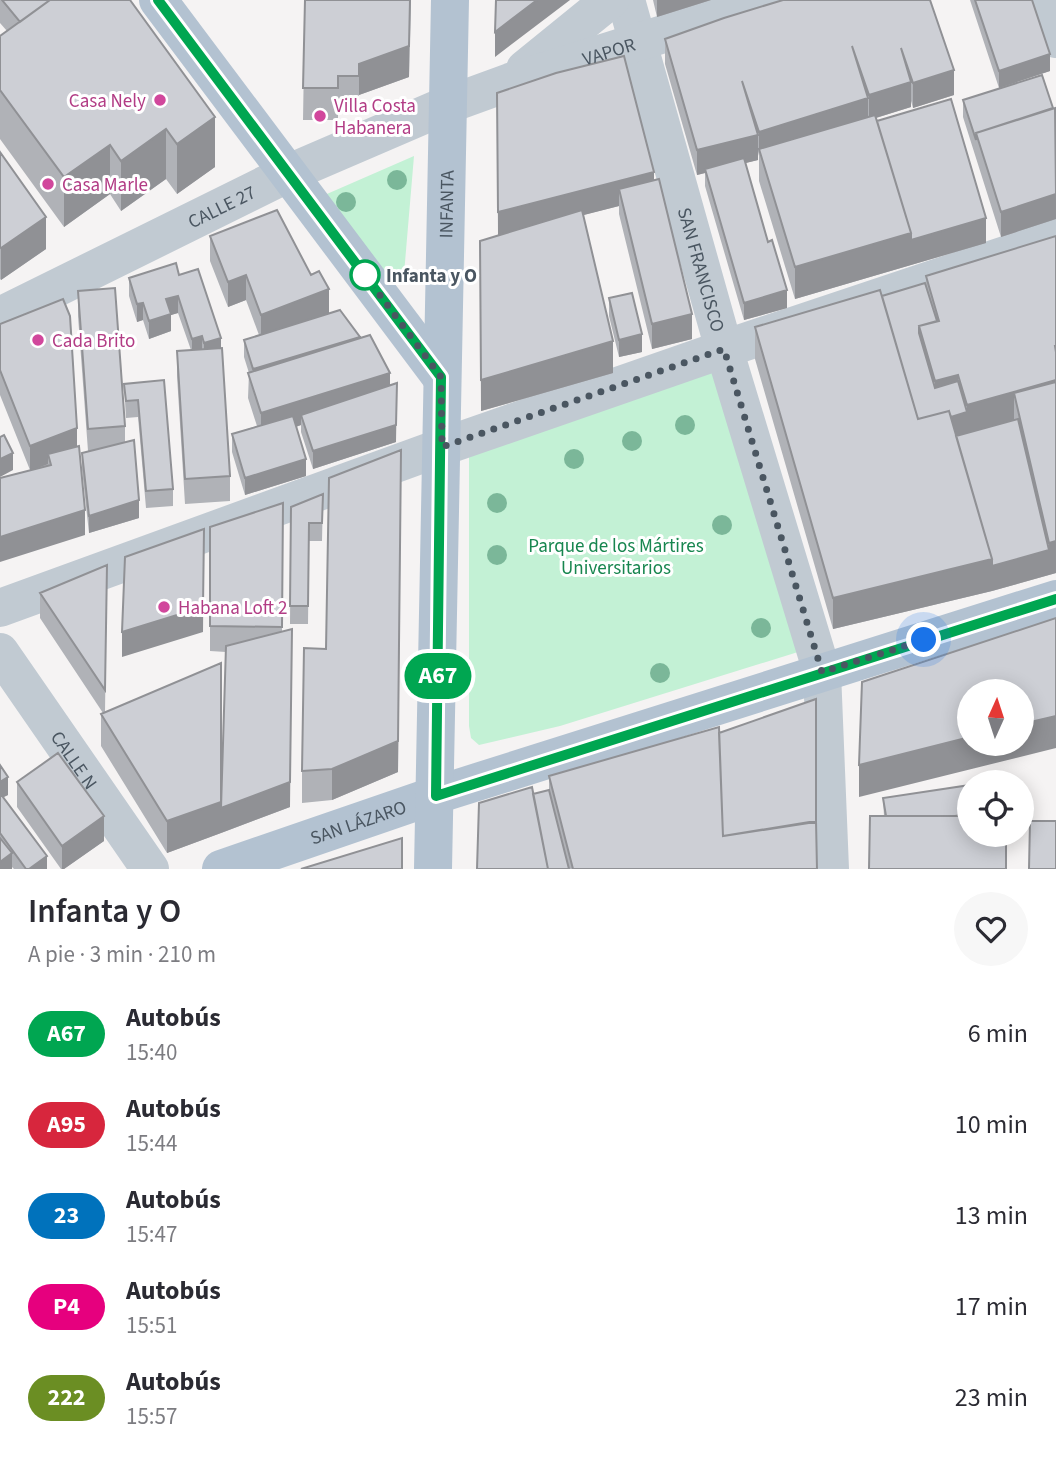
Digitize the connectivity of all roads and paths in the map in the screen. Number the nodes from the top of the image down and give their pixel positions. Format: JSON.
{"nodes":[{"id":1,"x":159,"y":0,"type":"edge"},
{"id":2,"x":450,"y":0,"type":"edge"},
{"id":3,"x":610,"y":0,"type":"edge"},
{"id":4,"x":626,"y":0,"type":"edge"},
{"id":5,"x":772,"y":0,"type":"edge"},
{"id":6,"x":1044,"y":0,"type":"edge"},
{"id":7,"x":1056,"y":39,"type":"edge"},
{"id":8,"x":638,"y":43,"type":"junction"},
{"id":9,"x":510,"y":82,"type":"junction"},
{"id":10,"x":447,"y":105,"type":"junction"},
{"id":11,"x":289,"y":173,"type":"junction"},
{"id":12,"x":1056,"y":238,"type":"edge"},
{"id":13,"x":0,"y":316,"type":"edge"},
{"id":14,"x":724,"y":349,"type":"junction"},
{"id":15,"x":441,"y":377,"type":"junction"},
{"id":16,"x":442,"y":447,"type":"junction"},
{"id":17,"x":1056,"y":598,"type":"edge"},
{"id":18,"x":0,"y":608,"type":"edge"},
{"id":19,"x":0,"y":652,"type":"edge"},
{"id":20,"x":822,"y":672,"type":"junction"},
{"id":21,"x":436,"y":796,"type":"junction"},
{"id":22,"x":150,"y":869,"type":"edge"},
{"id":23,"x":221,"y":869,"type":"edge"},
{"id":24,"x":433,"y":869,"type":"edge"},
{"id":25,"x":830,"y":869,"type":"edge"}],
"edges":[{"from":1,"to":11,"type":"main road"},
{"from":2,"to":10,"type":"main road","name":"INFANTA"},
{"from":3,"to":9,"type":"street"},
{"from":4,"to":8,"type":"street","name":"SAN FRANCISCO"},
{"from":5,"to":8,"type":"street","name":"VAPOR"},
{"from":6,"to":7,"type":"street"},
{"from":8,"to":9,"type":"street","name":"VAPOR"},
{"from":8,"to":14,"type":"street","name":"SAN FRANCISCO"},
{"from":9,"to":10,"type":"street","name":"VAPOR"},
{"from":10,"to":11,"type":"street","name":"CALLE 27"},
{"from":10,"to":15,"type":"main road","name":"INFANTA"},
{"from":11,"to":13,"type":"street","name":"CALLE 27"},
{"from":11,"to":15,"type":"main road"},
{"from":12,"to":14,"type":"street"},
{"from":14,"to":16,"type":"street"},
{"from":14,"to":20,"type":"street","name":"SAN FRANCISCO"},
{"from":15,"to":16,"type":"main road","name":"INFANTA"},
{"from":16,"to":18,"type":"street"},
{"from":16,"to":21,"type":"main road","name":"INFANTA"},
{"from":17,"to":20,"type":"main road","name":"SAN LÁZARO"},
{"from":19,"to":22,"type":"street","name":"CALLE N"},
{"from":20,"to":21,"type":"main road","name":"SAN LÁZARO"},
{"from":20,"to":25,"type":"street","name":"SAN FRANCISCO"},
{"from":21,"to":23,"type":"main road","name":"SAN LÁZARO"},
{"from":21,"to":24,"type":"main road","name":"INFANTA"}]}
